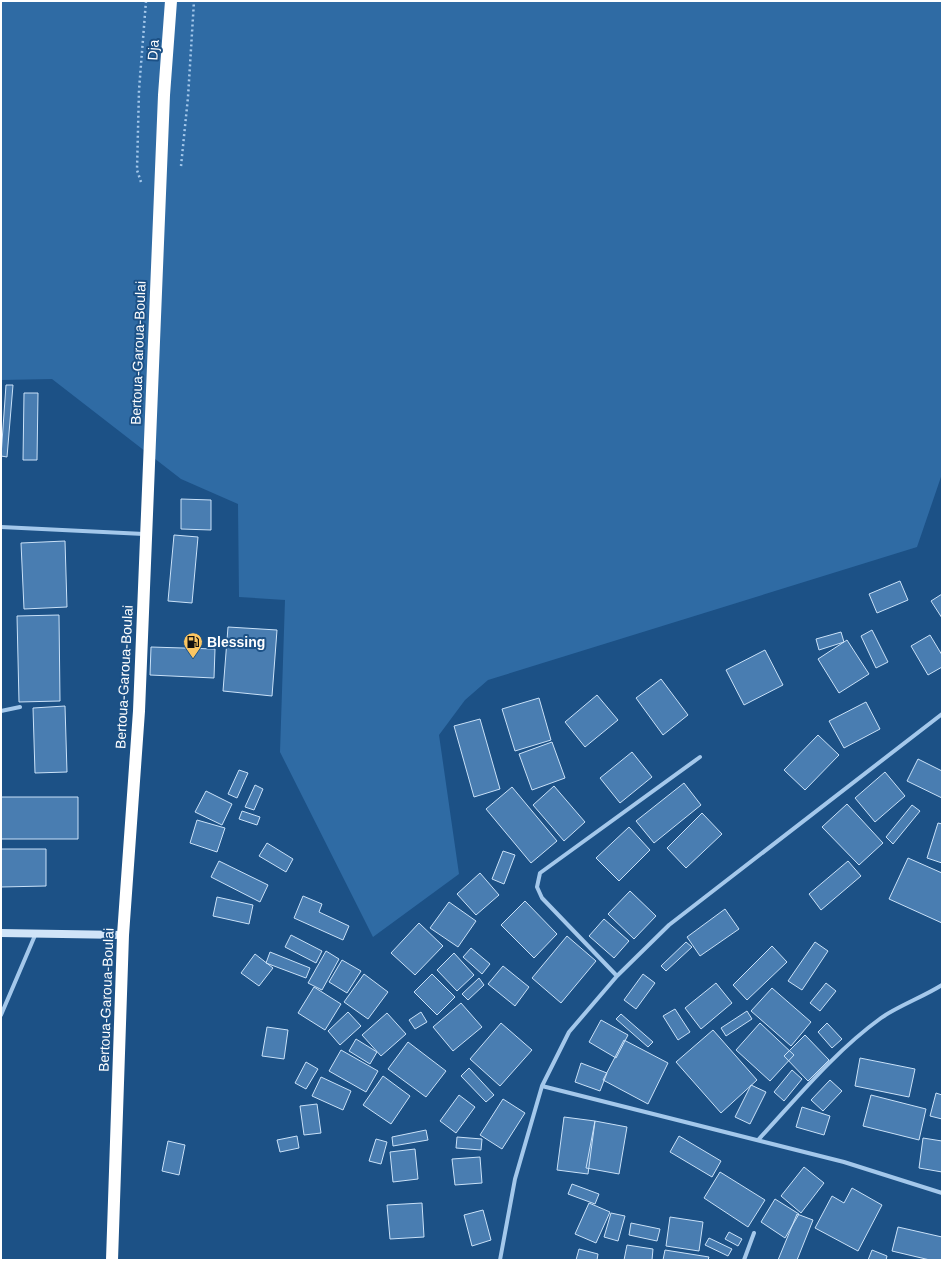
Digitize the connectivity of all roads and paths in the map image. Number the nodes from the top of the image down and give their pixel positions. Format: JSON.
{"nodes":[{"id":1,"x":146,"y":1,"type":"edge"},
{"id":2,"x":194,"y":1,"type":"edge"},
{"id":3,"x":171,"y":4,"type":"edge"},
{"id":4,"x":139,"y":90,"type":"dead end"},
{"id":5,"x":164,"y":95,"type":"joint"},
{"id":6,"x":188,"y":97,"type":"dead end"},
{"id":7,"x":1,"y":527,"type":"edge"},
{"id":8,"x":146,"y":534,"type":"junction"},
{"id":9,"x":20,"y":707,"type":"dead end"},
{"id":10,"x":1,"y":711,"type":"edge"},
{"id":11,"x":942,"y":714,"type":"edge"},
{"id":12,"x":700,"y":756,"type":"dead end"},
{"id":13,"x":1,"y":933,"type":"edge"},
{"id":14,"x":36,"y":933,"type":"junction"},
{"id":15,"x":123,"y":935,"type":"junction"},
{"id":16,"x":617,"y":976,"type":"junction"},
{"id":17,"x":942,"y":985,"type":"edge"},
{"id":18,"x":1,"y":1015,"type":"edge"},
{"id":19,"x":542,"y":1086,"type":"junction"},
{"id":20,"x":758,"y":1140,"type":"junction"},
{"id":21,"x":942,"y":1194,"type":"edge"},
{"id":22,"x":754,"y":1232,"type":"dead end"},
{"id":23,"x":112,"y":1260,"type":"edge"},
{"id":24,"x":500,"y":1260,"type":"edge"},
{"id":25,"x":744,"y":1260,"type":"edge"}],
"edges":[{"from":1,"to":4,"type":"path"},
{"from":2,"to":6,"type":"path"},
{"from":3,"to":5,"type":"highway","name":"Dja"},
{"from":5,"to":8,"type":"highway","name":"Bertoua-Garoua-Boulai"},
{"from":7,"to":8,"type":"street"},
{"from":8,"to":15,"type":"highway","name":"Bertoua-Garoua-Boulai"},
{"from":9,"to":10,"type":"street"},
{"from":11,"to":16,"type":"street"},
{"from":12,"to":16,"type":"street"},
{"from":13,"to":14,"type":"street"},
{"from":14,"to":15,"type":"street"},
{"from":14,"to":18,"type":"street"},
{"from":15,"to":23,"type":"highway","name":"Bertoua-Garoua-Boulai"},
{"from":16,"to":19,"type":"street"},
{"from":17,"to":20,"type":"street"},
{"from":19,"to":20,"type":"street"},
{"from":19,"to":24,"type":"street"},
{"from":20,"to":21,"type":"street"},
{"from":22,"to":25,"type":"street"}]}
